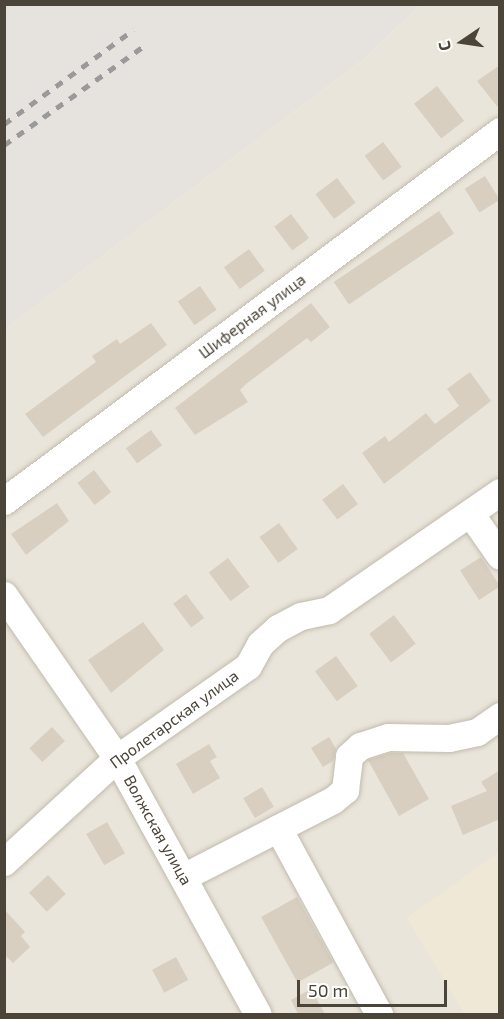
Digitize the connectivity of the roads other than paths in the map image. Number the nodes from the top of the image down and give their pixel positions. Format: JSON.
{"nodes":[{"id":1,"x":500,"y":131,"type":"edge"},
{"id":2,"x":500,"y":492,"type":"edge"},
{"id":3,"x":4,"y":501,"type":"edge"},
{"id":4,"x":470,"y":513,"type":"junction"},
{"id":5,"x":500,"y":556,"type":"edge"},
{"id":6,"x":4,"y":595,"type":"edge"},
{"id":7,"x":500,"y":716,"type":"edge"},
{"id":8,"x":117,"y":758,"type":"junction"},
{"id":9,"x":278,"y":828,"type":"junction"},
{"id":10,"x":4,"y":862,"type":"edge"},
{"id":11,"x":184,"y":876,"type":"junction"},
{"id":12,"x":258,"y":1014,"type":"edge"},
{"id":13,"x":379,"y":1014,"type":"edge"}],
"edges":[{"from":1,"to":3,"type":"street","name":"Шиферная улица"},
{"from":2,"to":4,"type":"street","name":"Пролетарская улица"},
{"from":4,"to":5,"type":"street"},
{"from":4,"to":8,"type":"street","name":"Пролетарская улица"},
{"from":6,"to":8,"type":"street","name":"Волжская улица"},
{"from":7,"to":9,"type":"street"},
{"from":8,"to":10,"type":"street","name":"Пролетарская улица"},
{"from":8,"to":11,"type":"street","name":"Волжская улица"},
{"from":9,"to":11,"type":"street"},
{"from":9,"to":13,"type":"street"},
{"from":11,"to":12,"type":"street","name":"Волжская улица"}]}
